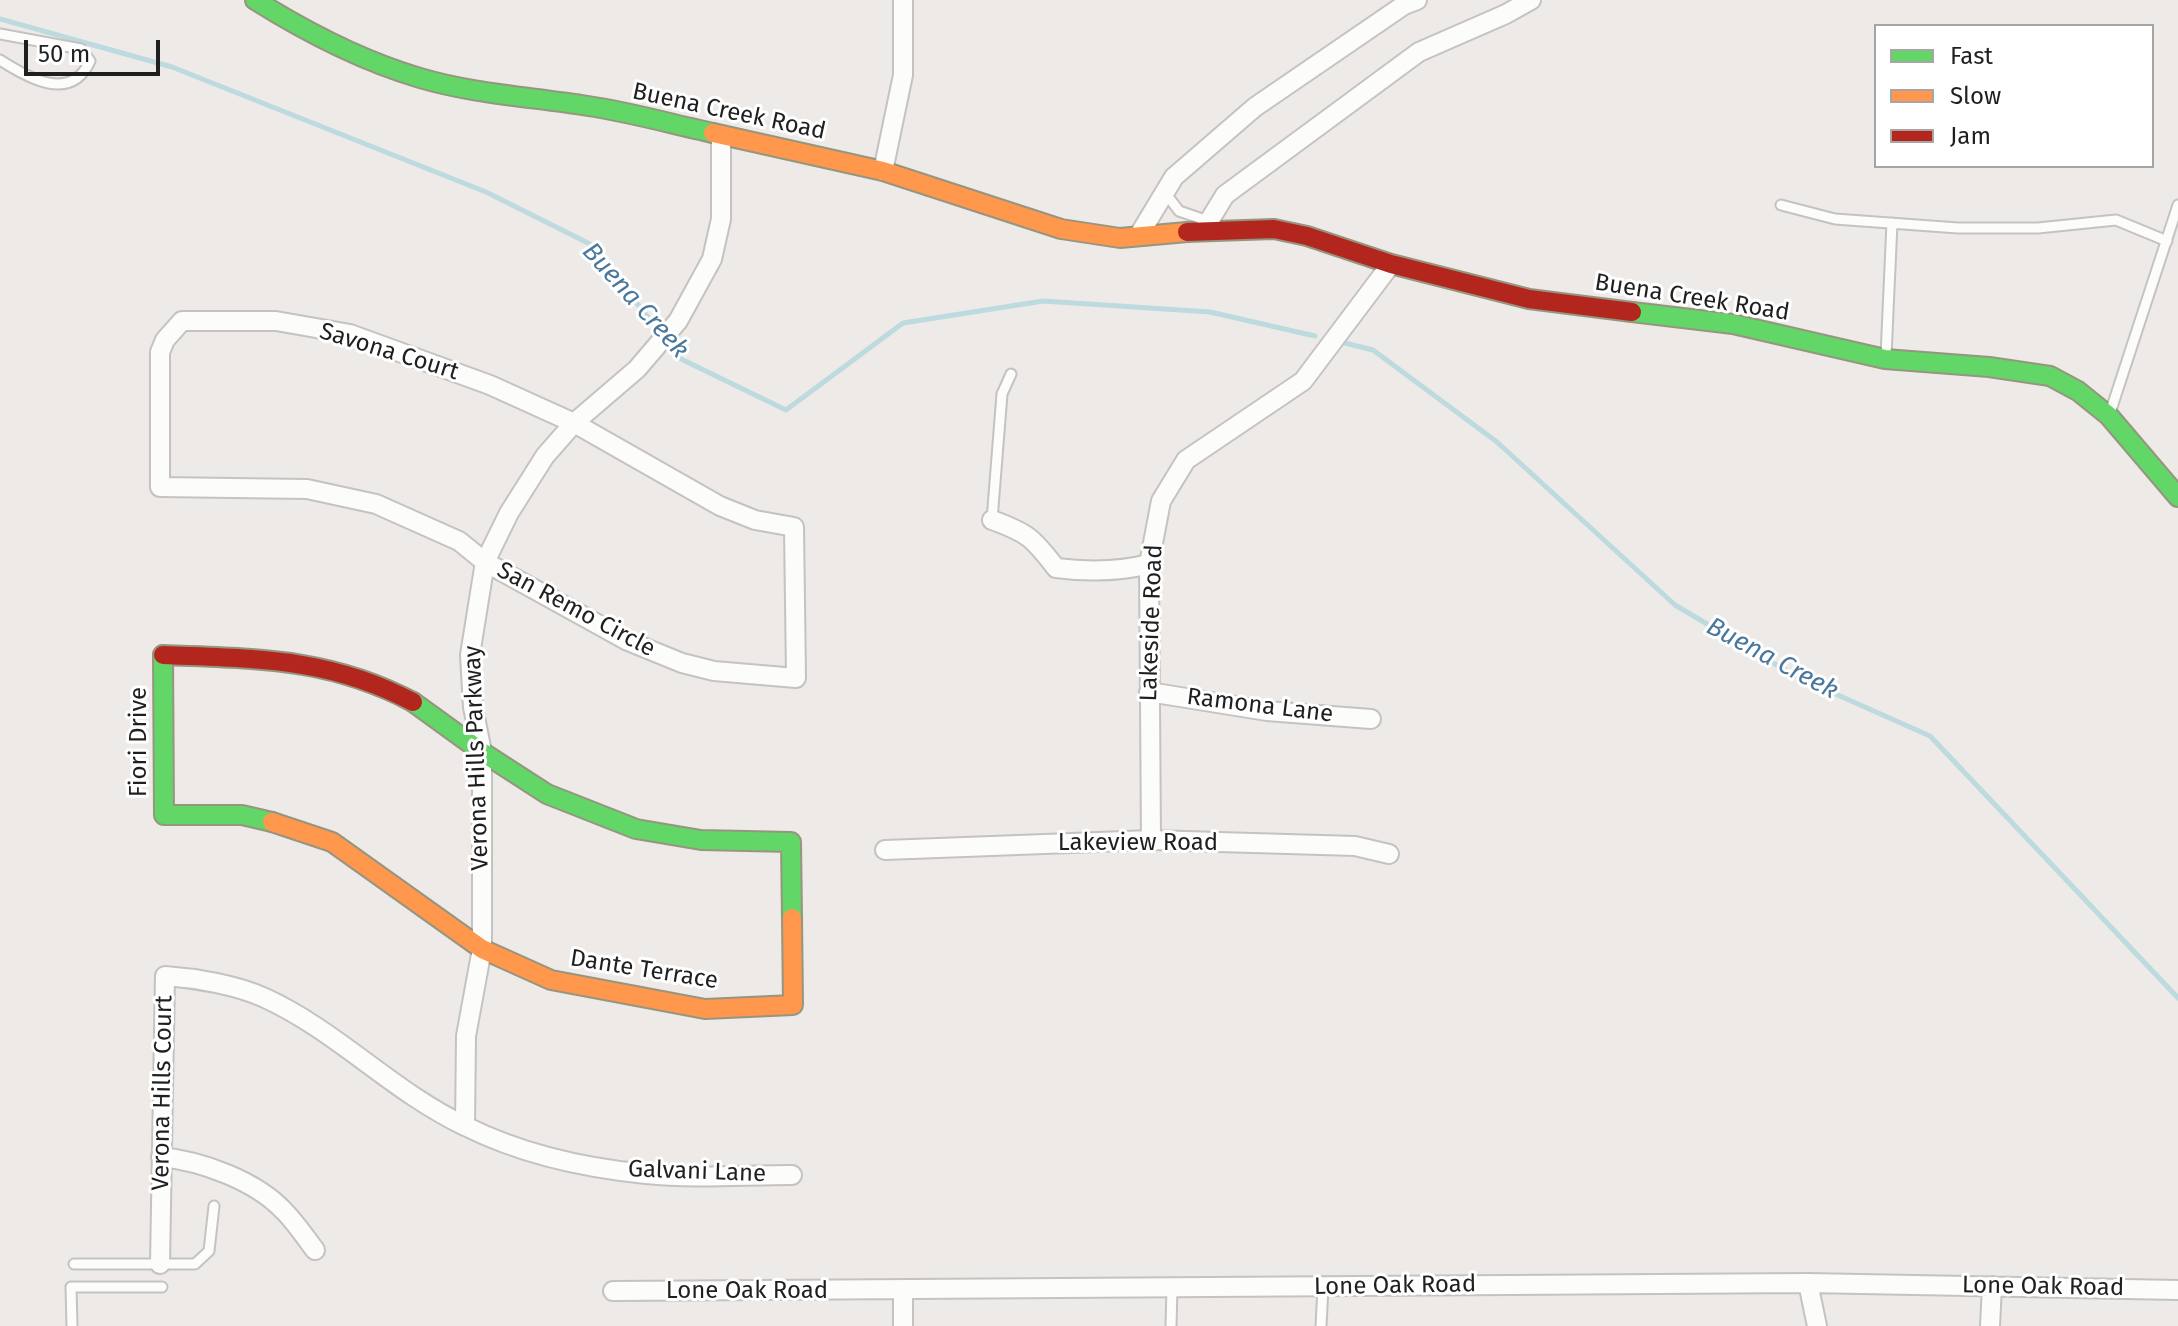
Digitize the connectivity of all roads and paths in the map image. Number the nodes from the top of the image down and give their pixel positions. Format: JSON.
{"nodes":[{"id":1,"x":255,"y":0,"type":"edge"},
{"id":2,"x":903,"y":0,"type":"edge"},
{"id":3,"x":1417,"y":0,"type":"edge"},
{"id":4,"x":1531,"y":0,"type":"edge"},
{"id":5,"x":0,"y":34,"type":"edge"},
{"id":6,"x":0,"y":60,"type":"edge"},
{"id":7,"x":721,"y":135,"type":"junction"},
{"id":8,"x":883,"y":171,"type":"junction"},
{"id":9,"x":1163,"y":190,"type":"junction"},
{"id":10,"x":1781,"y":205,"type":"dead end"},
{"id":11,"x":2178,"y":205,"type":"edge"},
{"id":12,"x":1892,"y":223,"type":"junction"},
{"id":13,"x":1206,"y":226,"type":"junction"},
{"id":14,"x":1139,"y":235,"type":"junction"},
{"id":15,"x":2167,"y":241,"type":"junction"},
{"id":16,"x":1391,"y":264,"type":"junction"},
{"id":17,"x":1885,"y":359,"type":"junction"},
{"id":18,"x":1011,"y":374,"type":"dead end"},
{"id":19,"x":2109,"y":416,"type":"junction"},
{"id":20,"x":574,"y":423,"type":"junction"},
{"id":21,"x":2178,"y":497,"type":"edge"},
{"id":22,"x":992,"y":520,"type":"joint"},
{"id":23,"x":485,"y":562,"type":"junction"},
{"id":24,"x":1149,"y":564,"type":"junction"},
{"id":25,"x":1149,"y":692,"type":"junction"},
{"id":26,"x":1371,"y":719,"type":"dead end"},
{"id":27,"x":482,"y":752,"type":"junction"},
{"id":28,"x":1151,"y":840,"type":"junction"},
{"id":29,"x":885,"y":850,"type":"dead end"},
{"id":30,"x":1389,"y":854,"type":"dead end"},
{"id":31,"x":482,"y":949,"type":"junction"},
{"id":32,"x":465,"y":1126,"type":"junction"},
{"id":33,"x":161,"y":1157,"type":"junction"},
{"id":34,"x":792,"y":1175,"type":"dead end"},
{"id":35,"x":214,"y":1206,"type":"dead end"},
{"id":36,"x":315,"y":1250,"type":"dead end"},
{"id":37,"x":74,"y":1264,"type":"dead end"},
{"id":38,"x":160,"y":1264,"type":"junction"},
{"id":39,"x":1808,"y":1283,"type":"junction"},
{"id":40,"x":1992,"y":1286,"type":"junction"},
{"id":41,"x":162,"y":1287,"type":"dead end"},
{"id":42,"x":1323,"y":1287,"type":"junction"},
{"id":43,"x":1172,"y":1288,"type":"junction"},
{"id":44,"x":2178,"y":1290,"type":"edge"},
{"id":45,"x":613,"y":1291,"type":"dead end"},
{"id":46,"x":903,"y":1291,"type":"junction"},
{"id":47,"x":72,"y":1326,"type":"edge"},
{"id":48,"x":903,"y":1326,"type":"edge"},
{"id":49,"x":1171,"y":1326,"type":"edge"},
{"id":50,"x":1321,"y":1326,"type":"edge"},
{"id":51,"x":1817,"y":1326,"type":"edge"},
{"id":52,"x":1990,"y":1326,"type":"edge"}],
"edges":[{"from":1,"to":7,"type":"main road","name":"Buena Creek Road"},
{"from":2,"to":8,"type":"street"},
{"from":3,"to":9,"type":"street"},
{"from":4,"to":13,"type":"street"},
{"from":5,"to":6,"type":"lane"},
{"from":7,"to":8,"type":"main road","name":"Buena Creek Road"},
{"from":7,"to":20,"type":"street","name":"Verona Hills Parkway"},
{"from":8,"to":14,"type":"main road","name":"Buena Creek Road"},
{"from":9,"to":13,"type":"lane"},
{"from":9,"to":14,"type":"street"},
{"from":10,"to":12,"type":"lane"},
{"from":11,"to":15,"type":"lane"},
{"from":12,"to":15,"type":"lane"},
{"from":12,"to":17,"type":"lane"},
{"from":13,"to":14,"type":"main road","name":"Buena Creek Road"},
{"from":13,"to":16,"type":"main road","name":"Buena Creek Road"},
{"from":15,"to":19,"type":"lane"},
{"from":16,"to":17,"type":"main road","name":"Buena Creek Road"},
{"from":16,"to":24,"type":"street","name":"Lakeside Road"},
{"from":17,"to":19,"type":"main road","name":"Buena Creek Road"},
{"from":18,"to":22,"type":"lane"},
{"from":19,"to":21,"type":"main road","name":"Buena Creek Road"},
{"from":20,"to":23,"type":"street","name":"Verona Hills Parkway"},
{"from":20,"to":23,"type":"street","name":"San Remo Circle"},
{"from":20,"to":23,"type":"street","name":"Savona Court"},
{"from":22,"to":24,"type":"street"},
{"from":23,"to":27,"type":"street","name":"Verona Hills Parkway"},
{"from":24,"to":25,"type":"street","name":"Lakeside Road"},
{"from":25,"to":26,"type":"street","name":"Ramona Lane"},
{"from":25,"to":28,"type":"street","name":"Lakeside Road"},
{"from":27,"to":31,"type":"street","name":"Verona Hills Parkway"},
{"from":27,"to":31,"type":"main road","name":"Dante Terrace"},
{"from":27,"to":31,"type":"main road","name":"Fiori Drive"},
{"from":28,"to":29,"type":"street","name":"Lakeview Road"},
{"from":28,"to":30,"type":"street","name":"Lakeview Road"},
{"from":31,"to":32,"type":"street","name":"Verona Hills Parkway"},
{"from":32,"to":33,"type":"street","name":"Verona Hills Court"},
{"from":32,"to":34,"type":"street","name":"Galvani Lane"},
{"from":33,"to":36,"type":"street"},
{"from":33,"to":38,"type":"street","name":"Verona Hills Court"},
{"from":35,"to":38,"type":"lane"},
{"from":37,"to":38,"type":"lane"},
{"from":39,"to":40,"type":"street","name":"Lone Oak Road"},
{"from":39,"to":42,"type":"street","name":"Lone Oak Road"},
{"from":39,"to":51,"type":"street"},
{"from":40,"to":44,"type":"street","name":"Lone Oak Road"},
{"from":40,"to":52,"type":"street"},
{"from":41,"to":47,"type":"lane"},
{"from":42,"to":43,"type":"street","name":"Lone Oak Road"},
{"from":42,"to":50,"type":"lane"},
{"from":43,"to":46,"type":"street","name":"Lone Oak Road"},
{"from":43,"to":49,"type":"lane"},
{"from":45,"to":46,"type":"street","name":"Lone Oak Road"},
{"from":46,"to":48,"type":"street"}]}
